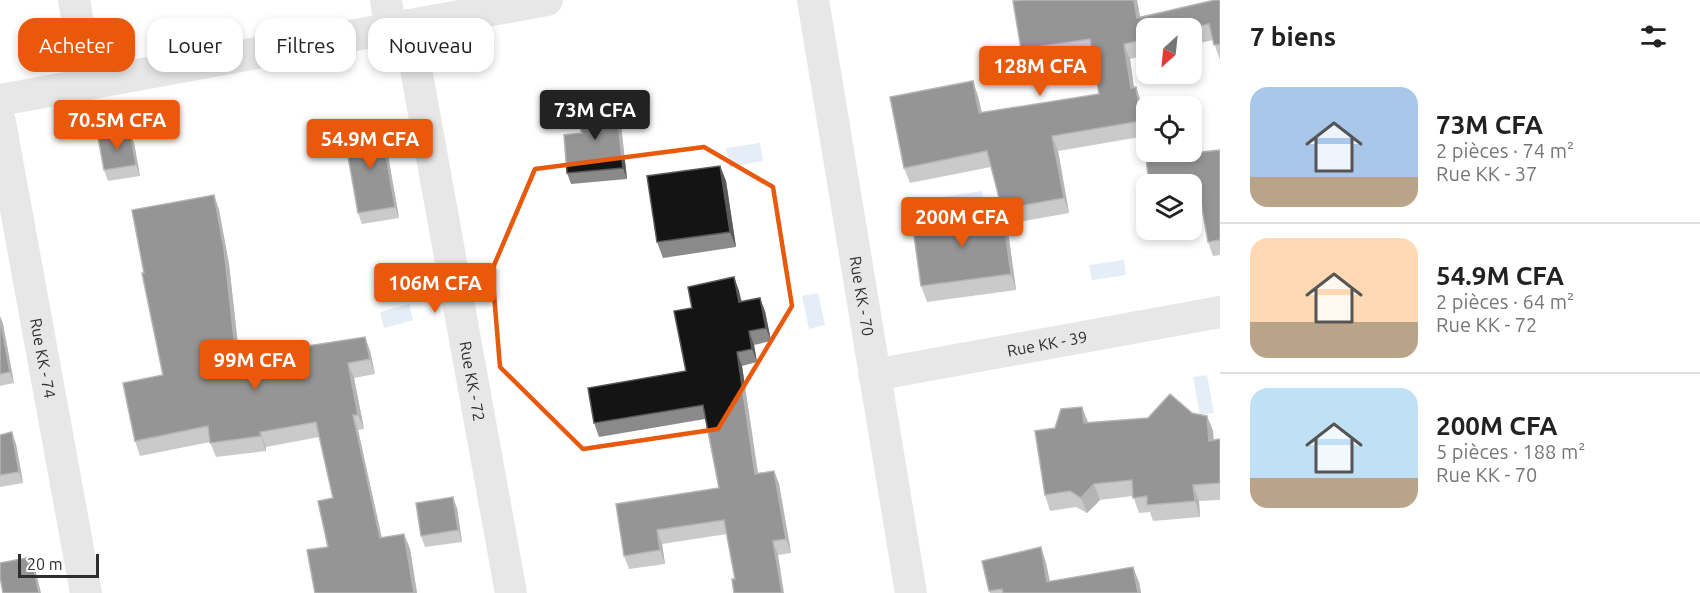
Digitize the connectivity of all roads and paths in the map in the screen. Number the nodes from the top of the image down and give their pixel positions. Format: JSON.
{"nodes":[{"id":1,"x":74,"y":0,"type":"edge"},
{"id":2,"x":547,"y":0,"type":"edge"},
{"id":3,"x":813,"y":0,"type":"edge"},
{"id":4,"x":395,"y":18,"type":"edge"},
{"id":5,"x":368,"y":24,"type":"edge"},
{"id":6,"x":406,"y":72,"type":"edge"},
{"id":7,"x":88,"y":84,"type":"junction"},
{"id":8,"x":0,"y":100,"type":"edge"},
{"id":9,"x":0,"y":122,"type":"edge"},
{"id":10,"x":1220,"y":312,"type":"edge"},
{"id":11,"x":874,"y":375,"type":"junction"},
{"id":12,"x":86,"y":593,"type":"edge"},
{"id":13,"x":511,"y":593,"type":"edge"},
{"id":14,"x":911,"y":593,"type":"edge"}],
"edges":[{"from":1,"to":7,"type":"street"},
{"from":2,"to":4,"type":"street"},
{"from":3,"to":11,"type":"street","name":"Rue KK - 70"},
{"from":5,"to":7,"type":"street"},
{"from":6,"to":13,"type":"street","name":"Rue KK - 72"},
{"from":7,"to":8,"type":"street"},
{"from":9,"to":12,"type":"street","name":"Rue KK - 74"},
{"from":10,"to":11,"type":"street","name":"Rue KK - 39"},
{"from":11,"to":14,"type":"street","name":"Rue KK - 70"}]}
